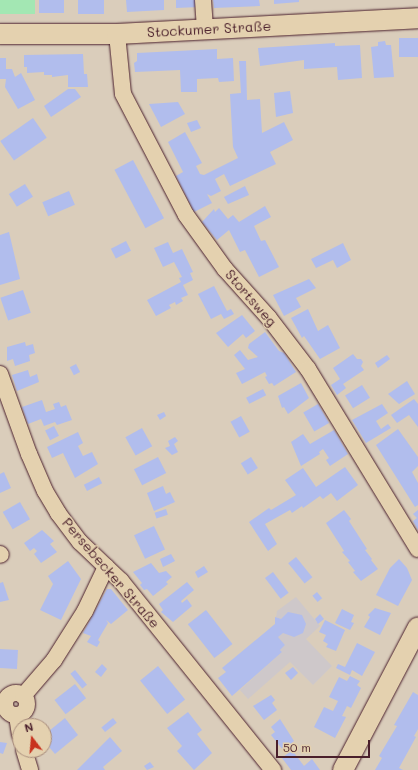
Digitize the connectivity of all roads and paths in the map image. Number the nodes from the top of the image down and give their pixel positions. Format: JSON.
{"nodes":[{"id":1,"x":203,"y":0,"type":"edge"},
{"id":2,"x":418,"y":18,"type":"edge"},
{"id":3,"x":205,"y":29,"type":"junction"},
{"id":4,"x":0,"y":34,"type":"edge"},
{"id":5,"x":118,"y":34,"type":"junction"},
{"id":6,"x":0,"y":374,"type":"edge"},
{"id":7,"x":418,"y":549,"type":"edge"},
{"id":8,"x":106,"y":567,"type":"junction"},
{"id":9,"x":418,"y":627,"type":"edge"},
{"id":10,"x":23,"y":696,"type":"junction"},
{"id":11,"x":2,"y":700,"type":"edge"},
{"id":12,"x":17,"y":716,"type":"joint"},
{"id":13,"x":26,"y":758,"type":"edge"},
{"id":14,"x":30,"y":770,"type":"edge"},
{"id":15,"x":273,"y":770,"type":"edge"},
{"id":16,"x":343,"y":770,"type":"edge"}],
"edges":[{"from":1,"to":3,"type":"street"},
{"from":2,"to":3,"type":"main road","name":"Stockumer Straße"},
{"from":3,"to":5,"type":"main road","name":"Stockumer Straße"},
{"from":4,"to":5,"type":"main road","name":"Stockumer Straße"},
{"from":5,"to":7,"type":"street","name":"Stortsweg"},
{"from":6,"to":8,"type":"street","name":"Persebecker Straße"},
{"from":8,"to":10,"type":"street"},
{"from":8,"to":15,"type":"street","name":"Persebecker Straße"},
{"from":9,"to":16,"type":"main road"},
{"from":10,"to":11,"type":"street"},
{"from":10,"to":12,"type":"street"},
{"from":11,"to":12,"type":"street"},
{"from":13,"to":14,"type":"street"}]}
